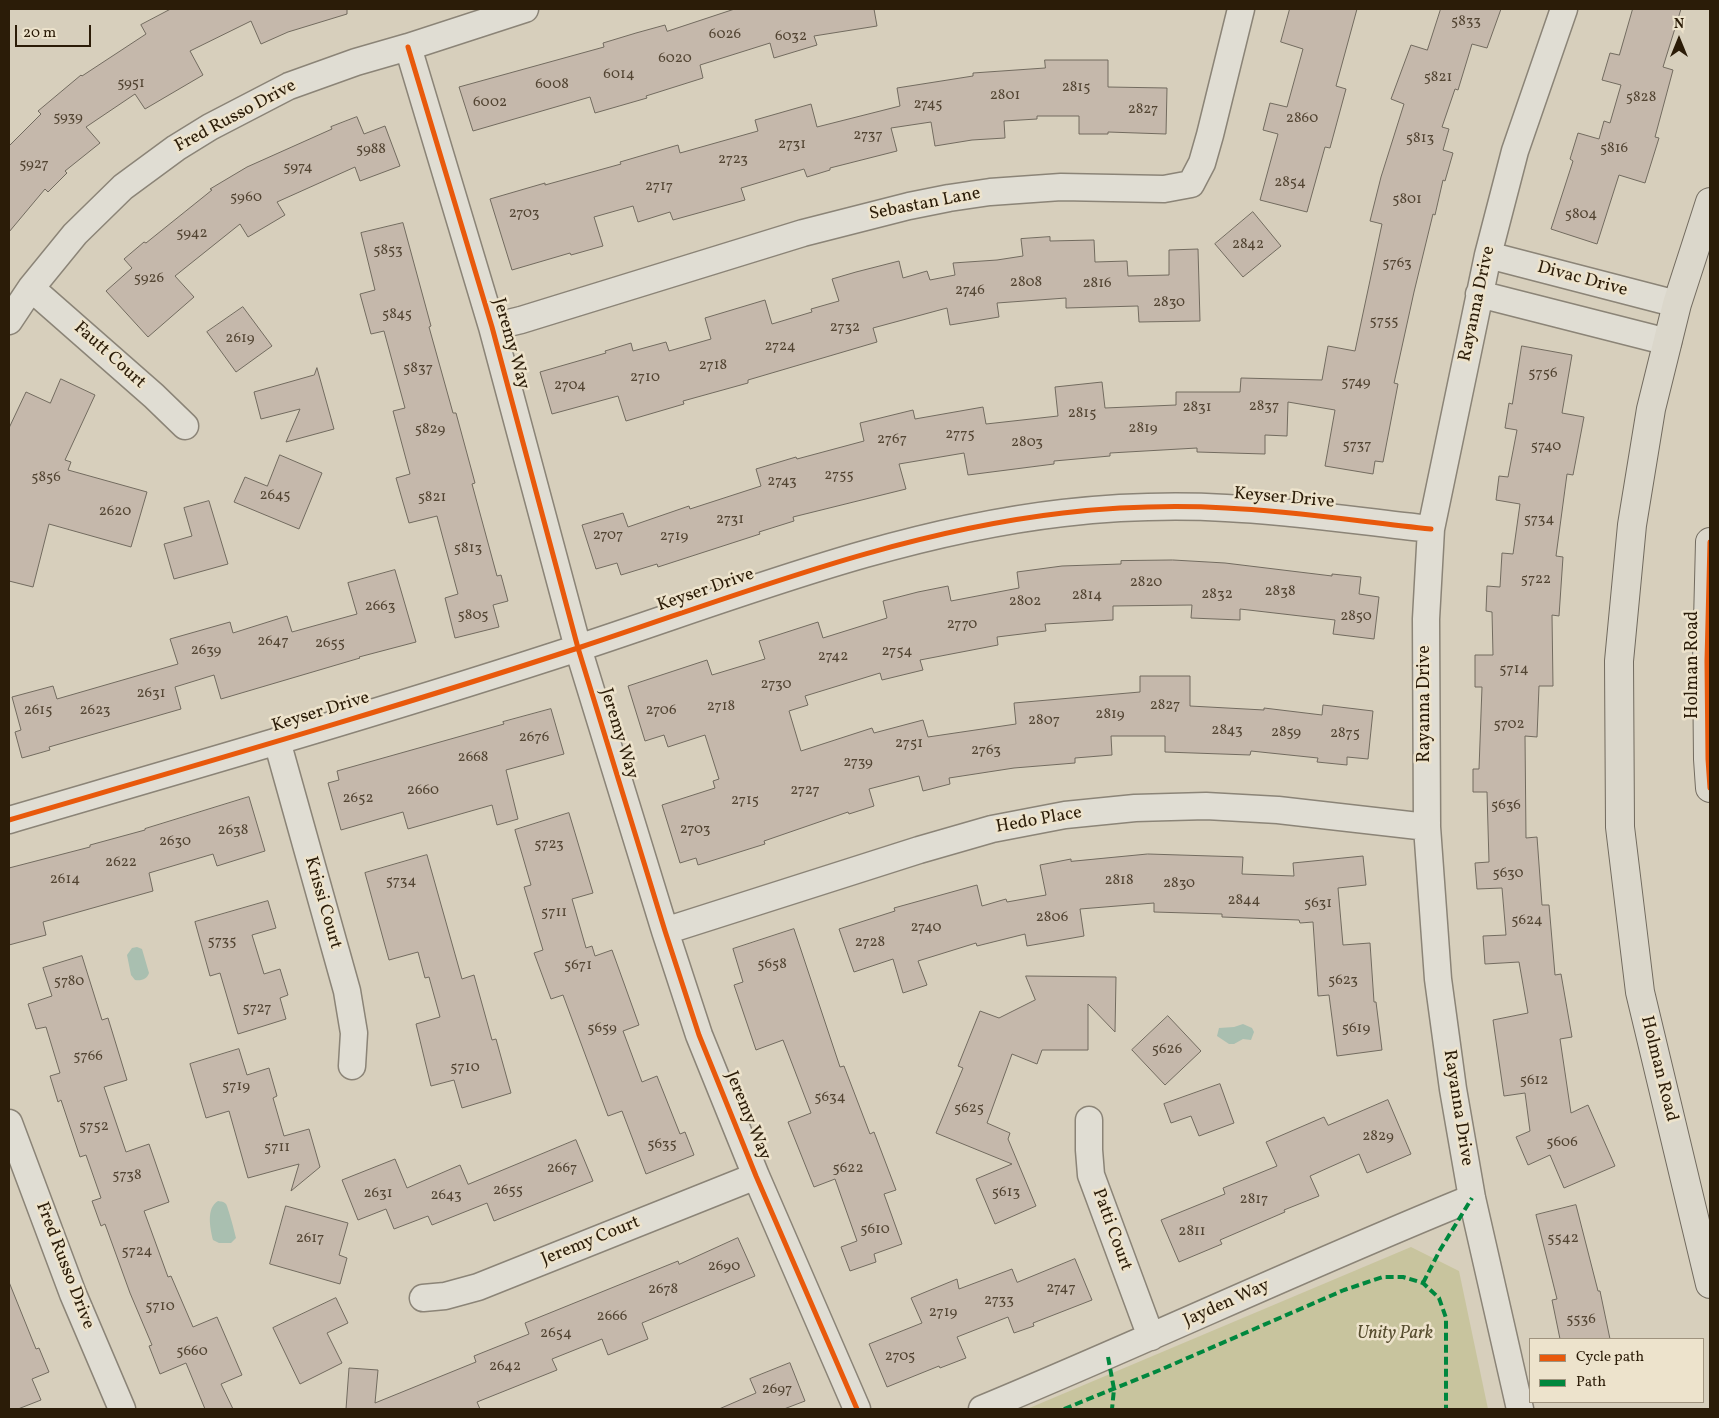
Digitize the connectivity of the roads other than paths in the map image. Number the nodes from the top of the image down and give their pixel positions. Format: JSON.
{"nodes":[{"id":1,"x":525,"y":9,"type":"edge"},
{"id":2,"x":1241,"y":9,"type":"edge"},
{"id":3,"x":1564,"y":9,"type":"edge"},
{"id":4,"x":408,"y":47,"type":"junction"},
{"id":5,"x":1710,"y":202,"type":"edge"},
{"id":6,"x":1488,"y":255,"type":"junction"},
{"id":7,"x":31,"y":288,"type":"junction"},
{"id":8,"x":1479,"y":294,"type":"junction"},
{"id":9,"x":1677,"y":304,"type":"junction"},
{"id":10,"x":9,"y":321,"type":"edge"},
{"id":11,"x":492,"y":327,"type":"junction"},
{"id":12,"x":1668,"y":342,"type":"junction"},
{"id":13,"x":185,"y":426,"type":"dead end"},
{"id":14,"x":1431,"y":529,"type":"junction"},
{"id":15,"x":1710,"y":542,"type":"edge"},
{"id":16,"x":578,"y":648,"type":"junction"},
{"id":17,"x":277,"y":741,"type":"junction"},
{"id":18,"x":1710,"y":788,"type":"edge"},
{"id":19,"x":9,"y":820,"type":"edge"},
{"id":20,"x":1427,"y":827,"type":"junction"},
{"id":21,"x":665,"y":931,"type":"junction"},
{"id":22,"x":352,"y":1066,"type":"dead end"},
{"id":23,"x":1089,"y":1120,"type":"dead end"},
{"id":24,"x":9,"y":1123,"type":"edge"},
{"id":25,"x":756,"y":1176,"type":"junction"},
{"id":26,"x":1472,"y":1198,"type":"junction"},
{"id":27,"x":1710,"y":1284,"type":"edge"},
{"id":28,"x":423,"y":1298,"type":"dead end"},
{"id":29,"x":1151,"y":1337,"type":"junction"},
{"id":30,"x":122,"y":1409,"type":"edge"},
{"id":31,"x":857,"y":1409,"type":"edge"},
{"id":32,"x":982,"y":1409,"type":"edge"},
{"id":33,"x":1520,"y":1409,"type":"edge"}],
"edges":[{"from":1,"to":4,"type":"street","name":"Fred Russo Drive"},
{"from":2,"to":11,"type":"street","name":"Sebastan Lane"},
{"from":3,"to":6,"type":"street","name":"Rayanna Drive"},
{"from":4,"to":7,"type":"street","name":"Fred Russo Drive"},
{"from":4,"to":11,"type":"street","name":"Jeremy Way"},
{"from":5,"to":9,"type":"main road","name":"Holman Road"},
{"from":6,"to":8,"type":"street","name":"Rayanna Drive"},
{"from":6,"to":9,"type":"street","name":"Divac Drive"},
{"from":7,"to":10,"type":"street","name":"Fred Russo Drive"},
{"from":7,"to":13,"type":"street","name":"Fautt Court"},
{"from":8,"to":12,"type":"street"},
{"from":8,"to":14,"type":"street","name":"Rayanna Drive"},
{"from":9,"to":12,"type":"main road","name":"Holman Road"},
{"from":11,"to":16,"type":"street","name":"Jeremy Way"},
{"from":12,"to":27,"type":"main road","name":"Holman Road"},
{"from":14,"to":16,"type":"street","name":"Keyser Drive"},
{"from":14,"to":20,"type":"street","name":"Rayanna Drive"},
{"from":15,"to":18,"type":"main road","name":"Holman Road"},
{"from":16,"to":17,"type":"street","name":"Keyser Drive"},
{"from":16,"to":21,"type":"street","name":"Jeremy Way"},
{"from":17,"to":19,"type":"street","name":"Keyser Drive"},
{"from":17,"to":22,"type":"street","name":"Krissi Court"},
{"from":20,"to":21,"type":"street","name":"Hedo Place"},
{"from":20,"to":26,"type":"street","name":"Rayanna Drive"},
{"from":21,"to":25,"type":"street","name":"Jeremy Way"},
{"from":23,"to":29,"type":"street","name":"Patti Court"},
{"from":24,"to":30,"type":"street","name":"Fred Russo Drive"},
{"from":25,"to":28,"type":"street","name":"Jeremy Court"},
{"from":25,"to":31,"type":"street","name":"Jeremy Way"},
{"from":26,"to":29,"type":"street","name":"Jayden Way"},
{"from":26,"to":33,"type":"street","name":"Rayanna Drive"},
{"from":29,"to":32,"type":"street","name":"Jayden Way"}]}
